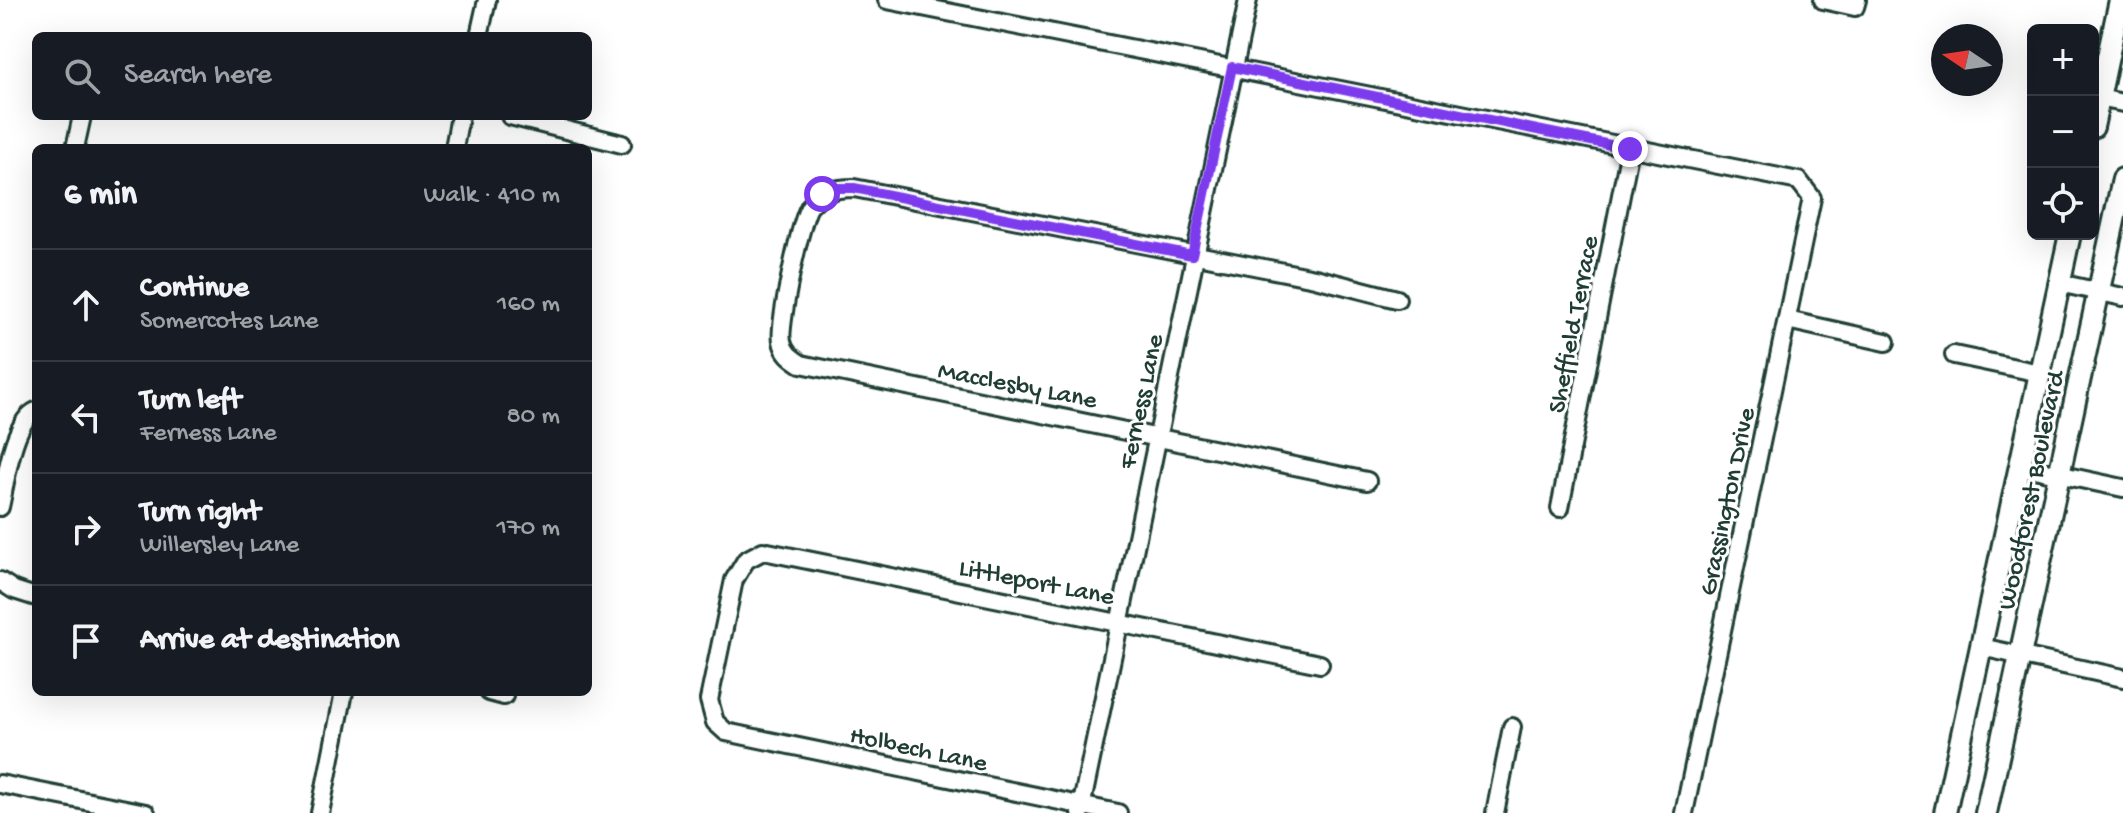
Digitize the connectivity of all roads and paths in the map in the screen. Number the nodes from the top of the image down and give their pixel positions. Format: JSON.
{"nodes":[{"id":1,"x":487,"y":0,"type":"edge"},
{"id":2,"x":887,"y":0,"type":"edge"},
{"id":3,"x":1248,"y":0,"type":"edge"},
{"id":4,"x":1823,"y":0,"type":"edge"},
{"id":5,"x":2120,"y":0,"type":"edge"},
{"id":6,"x":1856,"y":4,"type":"edge"},
{"id":7,"x":480,"y":32,"type":"edge"},
{"id":8,"x":1232,"y":67,"type":"junction"},
{"id":9,"x":2099,"y":98,"type":"joint"},
{"id":10,"x":2123,"y":103,"type":"edge"},
{"id":11,"x":81,"y":120,"type":"edge"},
{"id":12,"x":459,"y":120,"type":"edge"},
{"id":13,"x":526,"y":120,"type":"edge"},
{"id":14,"x":76,"y":144,"type":"edge"},
{"id":15,"x":455,"y":144,"type":"edge"},
{"id":16,"x":622,"y":144,"type":"dead end"},
{"id":17,"x":1630,"y":149,"type":"junction"},
{"id":18,"x":2123,"y":179,"type":"edge"},
{"id":19,"x":2069,"y":240,"type":"edge"},
{"id":20,"x":1192,"y":255,"type":"junction"},
{"id":21,"x":2059,"y":283,"type":"junction"},
{"id":22,"x":2099,"y":291,"type":"junction"},
{"id":23,"x":2123,"y":297,"type":"edge"},
{"id":24,"x":1397,"y":299,"type":"dead end"},
{"id":25,"x":1787,"y":320,"type":"junction"},
{"id":26,"x":1886,"y":342,"type":"dead end"},
{"id":27,"x":1954,"y":355,"type":"dead end"},
{"id":28,"x":2040,"y":373,"type":"junction"},
{"id":29,"x":32,"y":413,"type":"edge"},
{"id":30,"x":1156,"y":435,"type":"junction"},
{"id":31,"x":2020,"y":466,"type":"junction"},
{"id":32,"x":2059,"y":475,"type":"junction"},
{"id":33,"x":1367,"y":481,"type":"dead end"},
{"id":34,"x":2123,"y":488,"type":"edge"},
{"id":35,"x":0,"y":507,"type":"edge"},
{"id":36,"x":1560,"y":508,"type":"dead end"},
{"id":37,"x":0,"y":581,"type":"edge"},
{"id":38,"x":32,"y":596,"type":"edge"},
{"id":39,"x":1119,"y":621,"type":"junction"},
{"id":40,"x":1981,"y":647,"type":"junction"},
{"id":41,"x":2020,"y":655,"type":"junction"},
{"id":42,"x":1320,"y":664,"type":"dead end"},
{"id":43,"x":2123,"y":678,"type":"edge"},
{"id":44,"x":343,"y":696,"type":"edge"},
{"id":45,"x":715,"y":722,"type":"joint"},
{"id":46,"x":1512,"y":727,"type":"dead end"},
{"id":47,"x":0,"y":784,"type":"edge"},
{"id":48,"x":1081,"y":809,"type":"edge"},
{"id":49,"x":146,"y":813,"type":"edge"},
{"id":50,"x":320,"y":813,"type":"edge"},
{"id":51,"x":1118,"y":813,"type":"edge"},
{"id":52,"x":1495,"y":813,"type":"edge"},
{"id":53,"x":1684,"y":813,"type":"edge"},
{"id":54,"x":1945,"y":813,"type":"edge"},
{"id":55,"x":1986,"y":813,"type":"edge"}],
"edges":[{"from":1,"to":7,"type":"street"},
{"from":2,"to":8,"type":"street"},
{"from":3,"to":8,"type":"street","name":"Ferness Lane"},
{"from":4,"to":6,"type":"street"},
{"from":5,"to":9,"type":"main road"},
{"from":8,"to":17,"type":"street"},
{"from":8,"to":20,"type":"street","name":"Ferness Lane"},
{"from":9,"to":10,"type":"street"},
{"from":11,"to":14,"type":"street"},
{"from":12,"to":15,"type":"street"},
{"from":13,"to":16,"type":"street"},
{"from":17,"to":25,"type":"street","name":"Grassington Drive"},
{"from":17,"to":36,"type":"street","name":"Sheffield Terrace"},
{"from":18,"to":22,"type":"main road","name":"Woodforest Boulevard"},
{"from":19,"to":21,"type":"main road","name":"Woodforest Boulevard"},
{"from":20,"to":24,"type":"street"},
{"from":20,"to":30,"type":"street","name":"Ferness Lane"},
{"from":20,"to":30,"type":"street","name":"Macclesby Lane"},
{"from":21,"to":22,"type":"street"},
{"from":21,"to":28,"type":"main road","name":"Woodforest Boulevard"},
{"from":22,"to":23,"type":"street"},
{"from":22,"to":32,"type":"main road","name":"Woodforest Boulevard"},
{"from":25,"to":26,"type":"street"},
{"from":25,"to":53,"type":"street","name":"Grassington Drive"},
{"from":27,"to":28,"type":"street"},
{"from":28,"to":31,"type":"main road","name":"Woodforest Boulevard"},
{"from":29,"to":35,"type":"street"},
{"from":30,"to":33,"type":"street","name":"Macclesby Lane"},
{"from":30,"to":39,"type":"street","name":"Ferness Lane"},
{"from":31,"to":32,"type":"street"},
{"from":31,"to":40,"type":"main road","name":"Woodforest Boulevard"},
{"from":32,"to":34,"type":"street"},
{"from":32,"to":41,"type":"main road","name":"Woodforest Boulevard"},
{"from":37,"to":38,"type":"street"},
{"from":39,"to":42,"type":"street","name":"Littleport Lane"},
{"from":39,"to":45,"type":"street","name":"Littleport Lane"},
{"from":39,"to":48,"type":"street","name":"Ferness Lane"},
{"from":40,"to":41,"type":"street"},
{"from":40,"to":54,"type":"main road","name":"Woodforest Boulevard"},
{"from":41,"to":43,"type":"street"},
{"from":41,"to":55,"type":"main road","name":"Woodforest Boulevard"},
{"from":44,"to":50,"type":"street"},
{"from":45,"to":48,"type":"street","name":"Holbech Lane"},
{"from":46,"to":52,"type":"street"},
{"from":47,"to":49,"type":"street"},
{"from":48,"to":51,"type":"street","name":"Holbech Lane"}]}
